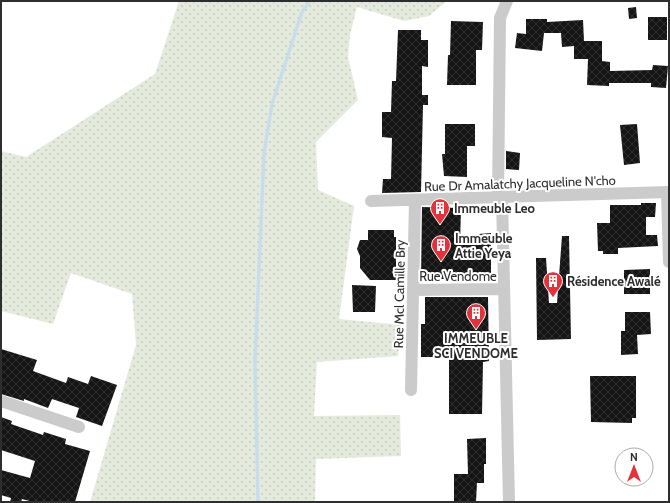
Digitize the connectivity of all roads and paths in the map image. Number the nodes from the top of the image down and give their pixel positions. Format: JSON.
{"nodes":[{"id":1,"x":507,"y":1,"type":"edge"},
{"id":2,"x":668,"y":192,"type":"edge"},
{"id":3,"x":500,"y":198,"type":"junction"},
{"id":4,"x":371,"y":200,"type":"dead end"},
{"id":5,"x":415,"y":200,"type":"junction"},
{"id":6,"x":669,"y":262,"type":"edge"},
{"id":7,"x":504,"y":289,"type":"junction"},
{"id":8,"x":413,"y":290,"type":"junction"},
{"id":9,"x":411,"y":390,"type":"dead end"},
{"id":10,"x":1,"y":401,"type":"edge"},
{"id":11,"x":79,"y":426,"type":"dead end"},
{"id":12,"x":509,"y":502,"type":"edge"}],
"edges":[{"from":1,"to":3,"type":"street"},
{"from":2,"to":3,"type":"street","name":"Rue Dr Amalatchy Jacqueline N'cho"},
{"from":2,"to":6,"type":"street"},
{"from":3,"to":5,"type":"street","name":"Rue Dr Amalatchy Jacqueline N'cho"},
{"from":3,"to":7,"type":"street"},
{"from":4,"to":5,"type":"street","name":"Rue Dr Amalatchy Jacqueline N'cho"},
{"from":5,"to":8,"type":"street","name":"Rue Mcl Camille Bry"},
{"from":7,"to":8,"type":"street","name":"Rue Vendome"},
{"from":7,"to":12,"type":"street"},
{"from":8,"to":9,"type":"street","name":"Rue Mcl Camille Bry"},
{"from":10,"to":11,"type":"street"}]}
